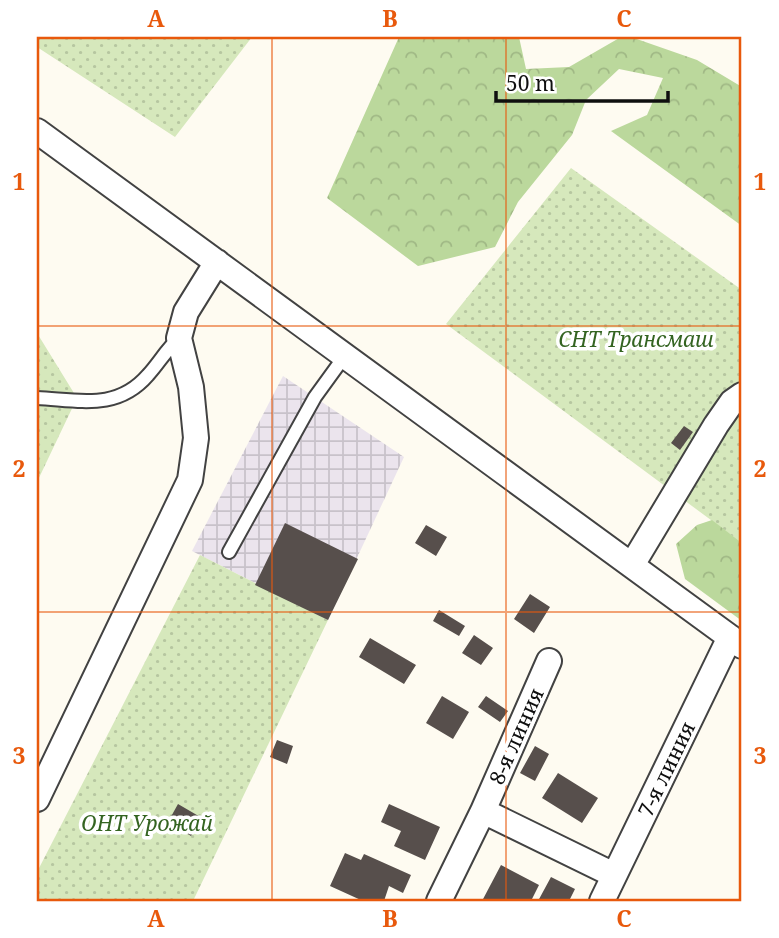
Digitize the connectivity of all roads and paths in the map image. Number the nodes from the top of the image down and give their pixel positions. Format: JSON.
{"nodes":[{"id":1,"x":37,"y":131,"type":"edge"},
{"id":2,"x":217,"y":262,"type":"junction"},
{"id":3,"x":179,"y":338,"type":"junction"},
{"id":4,"x":344,"y":357,"type":"junction"},
{"id":5,"x":37,"y":398,"type":"edge"},
{"id":6,"x":739,"y":402,"type":"edge"},
{"id":7,"x":229,"y":552,"type":"dead end"},
{"id":8,"x":632,"y":565,"type":"junction"},
{"id":9,"x":736,"y":641,"type":"edge"},
{"id":10,"x":549,"y":661,"type":"dead end"},
{"id":11,"x":37,"y":799,"type":"edge"},
{"id":12,"x":483,"y":811,"type":"junction"},
{"id":13,"x":614,"y":876,"type":"junction"},
{"id":14,"x":439,"y":901,"type":"edge"},
{"id":15,"x":602,"y":901,"type":"edge"}],
"edges":[{"from":1,"to":2,"type":"street"},
{"from":2,"to":3,"type":"street"},
{"from":2,"to":4,"type":"street"},
{"from":3,"to":5,"type":"lane"},
{"from":3,"to":11,"type":"street"},
{"from":4,"to":7,"type":"lane"},
{"from":4,"to":8,"type":"street"},
{"from":6,"to":8,"type":"street"},
{"from":8,"to":9,"type":"street"},
{"from":9,"to":13,"type":"street","name":"7-я линия"},
{"from":10,"to":12,"type":"street","name":"8-я линия"},
{"from":12,"to":13,"type":"street","name":"8-я линия"},
{"from":12,"to":14,"type":"street","name":"8-я линия"},
{"from":13,"to":15,"type":"street","name":"7-я линия"}]}
